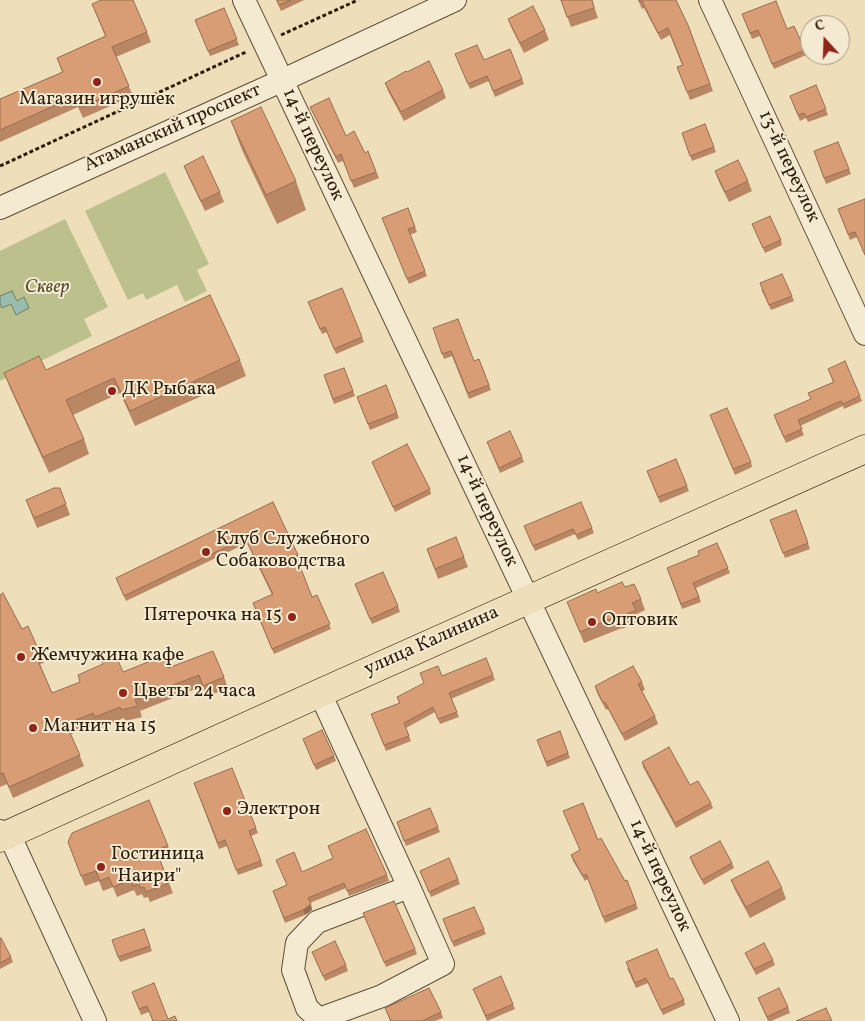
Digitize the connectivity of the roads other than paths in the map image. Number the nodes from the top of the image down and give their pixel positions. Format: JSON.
{"nodes":[{"id":1,"x":244,"y":0,"type":"edge"},
{"id":2,"x":455,"y":0,"type":"edge"},
{"id":3,"x":710,"y":0,"type":"edge"},
{"id":4,"x":281,"y":80,"type":"junction"},
{"id":5,"x":0,"y":208,"type":"edge"},
{"id":6,"x":865,"y":334,"type":"edge"},
{"id":7,"x":865,"y":449,"type":"edge"},
{"id":8,"x":528,"y":600,"type":"junction"},
{"id":9,"x":320,"y":693,"type":"junction"},
{"id":10,"x":3,"y":834,"type":"edge"},
{"id":11,"x":408,"y":887,"type":"junction"},
{"id":12,"x":319,"y":1020,"type":"edge"},
{"id":13,"x":95,"y":1021,"type":"edge"},
{"id":14,"x":728,"y":1021,"type":"edge"}],
"edges":[{"from":1,"to":4,"type":"street","name":"14-й переулок"},
{"from":2,"to":4,"type":"street","name":"Атаманский проспект"},
{"from":3,"to":6,"type":"street","name":"13-й переулок"},
{"from":4,"to":5,"type":"street","name":"Атаманский проспект"},
{"from":4,"to":8,"type":"street","name":"14-й переулок"},
{"from":7,"to":8,"type":"main road","name":"улица Калинина"},
{"from":8,"to":9,"type":"main road","name":"улица Калинина"},
{"from":8,"to":14,"type":"street","name":"14-й переулок"},
{"from":9,"to":10,"type":"main road","name":"улица Калинина"},
{"from":9,"to":11,"type":"street"},
{"from":10,"to":13,"type":"street"},
{"from":11,"to":12,"type":"street"},
{"from":11,"to":12,"type":"street"}]}
